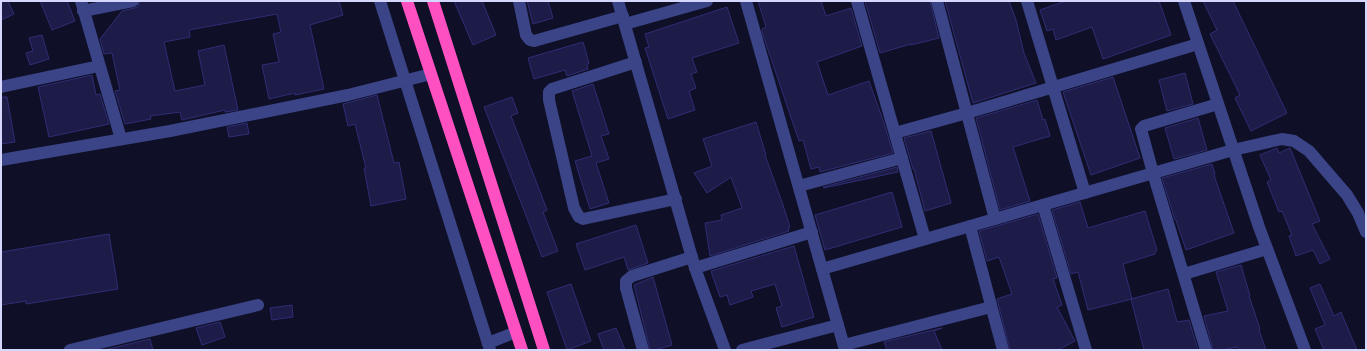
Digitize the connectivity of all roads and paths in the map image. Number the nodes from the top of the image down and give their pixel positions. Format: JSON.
{"nodes":[{"id":1,"x":133,"y":1,"type":"edge"},
{"id":2,"x":380,"y":1,"type":"edge"},
{"id":3,"x":407,"y":1,"type":"edge"},
{"id":4,"x":433,"y":1,"type":"edge"},
{"id":5,"x":519,"y":1,"type":"edge"},
{"id":6,"x":618,"y":1,"type":"edge"},
{"id":7,"x":707,"y":1,"type":"edge"},
{"id":8,"x":746,"y":1,"type":"edge"},
{"id":9,"x":857,"y":1,"type":"edge"},
{"id":10,"x":937,"y":1,"type":"edge"},
{"id":11,"x":1027,"y":1,"type":"edge"},
{"id":12,"x":1184,"y":1,"type":"edge"},
{"id":13,"x":82,"y":6,"type":"edge"},
{"id":14,"x":624,"y":20,"type":"junction"},
{"id":15,"x":1198,"y":44,"type":"junction"},
{"id":16,"x":636,"y":62,"type":"junction"},
{"id":17,"x":100,"y":66,"type":"junction"},
{"id":18,"x":431,"y":74,"type":"junction"},
{"id":19,"x":405,"y":81,"type":"junction"},
{"id":20,"x":1,"y":87,"type":"edge"},
{"id":21,"x":1052,"y":87,"type":"junction"},
{"id":22,"x":1218,"y":104,"type":"junction"},
{"id":23,"x":967,"y":114,"type":"junction"},
{"id":24,"x":894,"y":133,"type":"junction"},
{"id":25,"x":121,"y":139,"type":"junction"},
{"id":26,"x":1233,"y":150,"type":"junction"},
{"id":27,"x":902,"y":158,"type":"junction"},
{"id":28,"x":1,"y":160,"type":"edge"},
{"id":29,"x":1153,"y":173,"type":"junction"},
{"id":30,"x":799,"y":186,"type":"junction"},
{"id":31,"x":1085,"y":193,"type":"junction"},
{"id":32,"x":676,"y":199,"type":"junction"},
{"id":33,"x":1043,"y":205,"type":"junction"},
{"id":34,"x":995,"y":219,"type":"junction"},
{"id":35,"x":970,"y":226,"type":"junction"},
{"id":36,"x":812,"y":232,"type":"junction"},
{"id":37,"x":1366,"y":232,"type":"edge"},
{"id":38,"x":925,"y":239,"type":"junction"},
{"id":39,"x":1267,"y":249,"type":"junction"},
{"id":40,"x":694,"y":263,"type":"junction"},
{"id":41,"x":822,"y":269,"type":"junction"},
{"id":42,"x":1184,"y":274,"type":"junction"},
{"id":43,"x":258,"y":305,"type":"dead end"},
{"id":44,"x":992,"y":308,"type":"junction"},
{"id":45,"x":838,"y":325,"type":"junction"},
{"id":46,"x":516,"y":332,"type":"junction"},
{"id":47,"x":489,"y":347,"type":"edge"},
{"id":48,"x":844,"y":348,"type":"edge"},
{"id":49,"x":70,"y":350,"type":"edge"},
{"id":50,"x":522,"y":350,"type":"edge"},
{"id":51,"x":544,"y":350,"type":"edge"},
{"id":52,"x":643,"y":350,"type":"edge"},
{"id":53,"x":725,"y":350,"type":"edge"},
{"id":54,"x":742,"y":350,"type":"edge"},
{"id":55,"x":1003,"y":350,"type":"edge"},
{"id":56,"x":1086,"y":350,"type":"edge"},
{"id":57,"x":1206,"y":350,"type":"edge"},
{"id":58,"x":1305,"y":350,"type":"edge"}],
"edges":[{"from":1,"to":13,"type":"street"},
{"from":2,"to":19,"type":"street"},
{"from":3,"to":18,"type":"highway"},
{"from":4,"to":51,"type":"highway"},
{"from":5,"to":14,"type":"street"},
{"from":6,"to":14,"type":"street"},
{"from":7,"to":14,"type":"street"},
{"from":8,"to":30,"type":"street"},
{"from":9,"to":24,"type":"street"},
{"from":10,"to":23,"type":"street"},
{"from":11,"to":21,"type":"street"},
{"from":12,"to":15,"type":"street"},
{"from":13,"to":17,"type":"street"},
{"from":14,"to":16,"type":"street"},
{"from":15,"to":21,"type":"street"},
{"from":15,"to":22,"type":"street"},
{"from":16,"to":32,"type":"street"},
{"from":16,"to":32,"type":"street"},
{"from":17,"to":20,"type":"street"},
{"from":17,"to":25,"type":"street"},
{"from":18,"to":19,"type":"street"},
{"from":18,"to":46,"type":"highway"},
{"from":19,"to":25,"type":"street"},
{"from":19,"to":47,"type":"street"},
{"from":21,"to":23,"type":"street"},
{"from":21,"to":31,"type":"street"},
{"from":22,"to":26,"type":"street"},
{"from":22,"to":29,"type":"street"},
{"from":23,"to":24,"type":"street"},
{"from":23,"to":34,"type":"street"},
{"from":24,"to":27,"type":"street"},
{"from":25,"to":28,"type":"street"},
{"from":26,"to":29,"type":"street"},
{"from":26,"to":37,"type":"street"},
{"from":26,"to":39,"type":"street"},
{"from":27,"to":30,"type":"street"},
{"from":27,"to":38,"type":"street"},
{"from":29,"to":31,"type":"street"},
{"from":29,"to":42,"type":"street"},
{"from":30,"to":36,"type":"street"},
{"from":31,"to":33,"type":"street"},
{"from":32,"to":40,"type":"street"},
{"from":33,"to":34,"type":"street"},
{"from":33,"to":56,"type":"street"},
{"from":34,"to":35,"type":"street"},
{"from":35,"to":38,"type":"street"},
{"from":35,"to":44,"type":"street"},
{"from":36,"to":40,"type":"street"},
{"from":36,"to":41,"type":"street"},
{"from":38,"to":41,"type":"street"},
{"from":39,"to":42,"type":"street"},
{"from":39,"to":58,"type":"street"},
{"from":40,"to":52,"type":"street"},
{"from":40,"to":53,"type":"street"},
{"from":41,"to":45,"type":"street"},
{"from":42,"to":57,"type":"street"},
{"from":43,"to":49,"type":"street"},
{"from":44,"to":48,"type":"street"},
{"from":44,"to":55,"type":"street"},
{"from":45,"to":48,"type":"street"},
{"from":45,"to":54,"type":"street"},
{"from":46,"to":47,"type":"street"},
{"from":46,"to":50,"type":"highway"}]}
